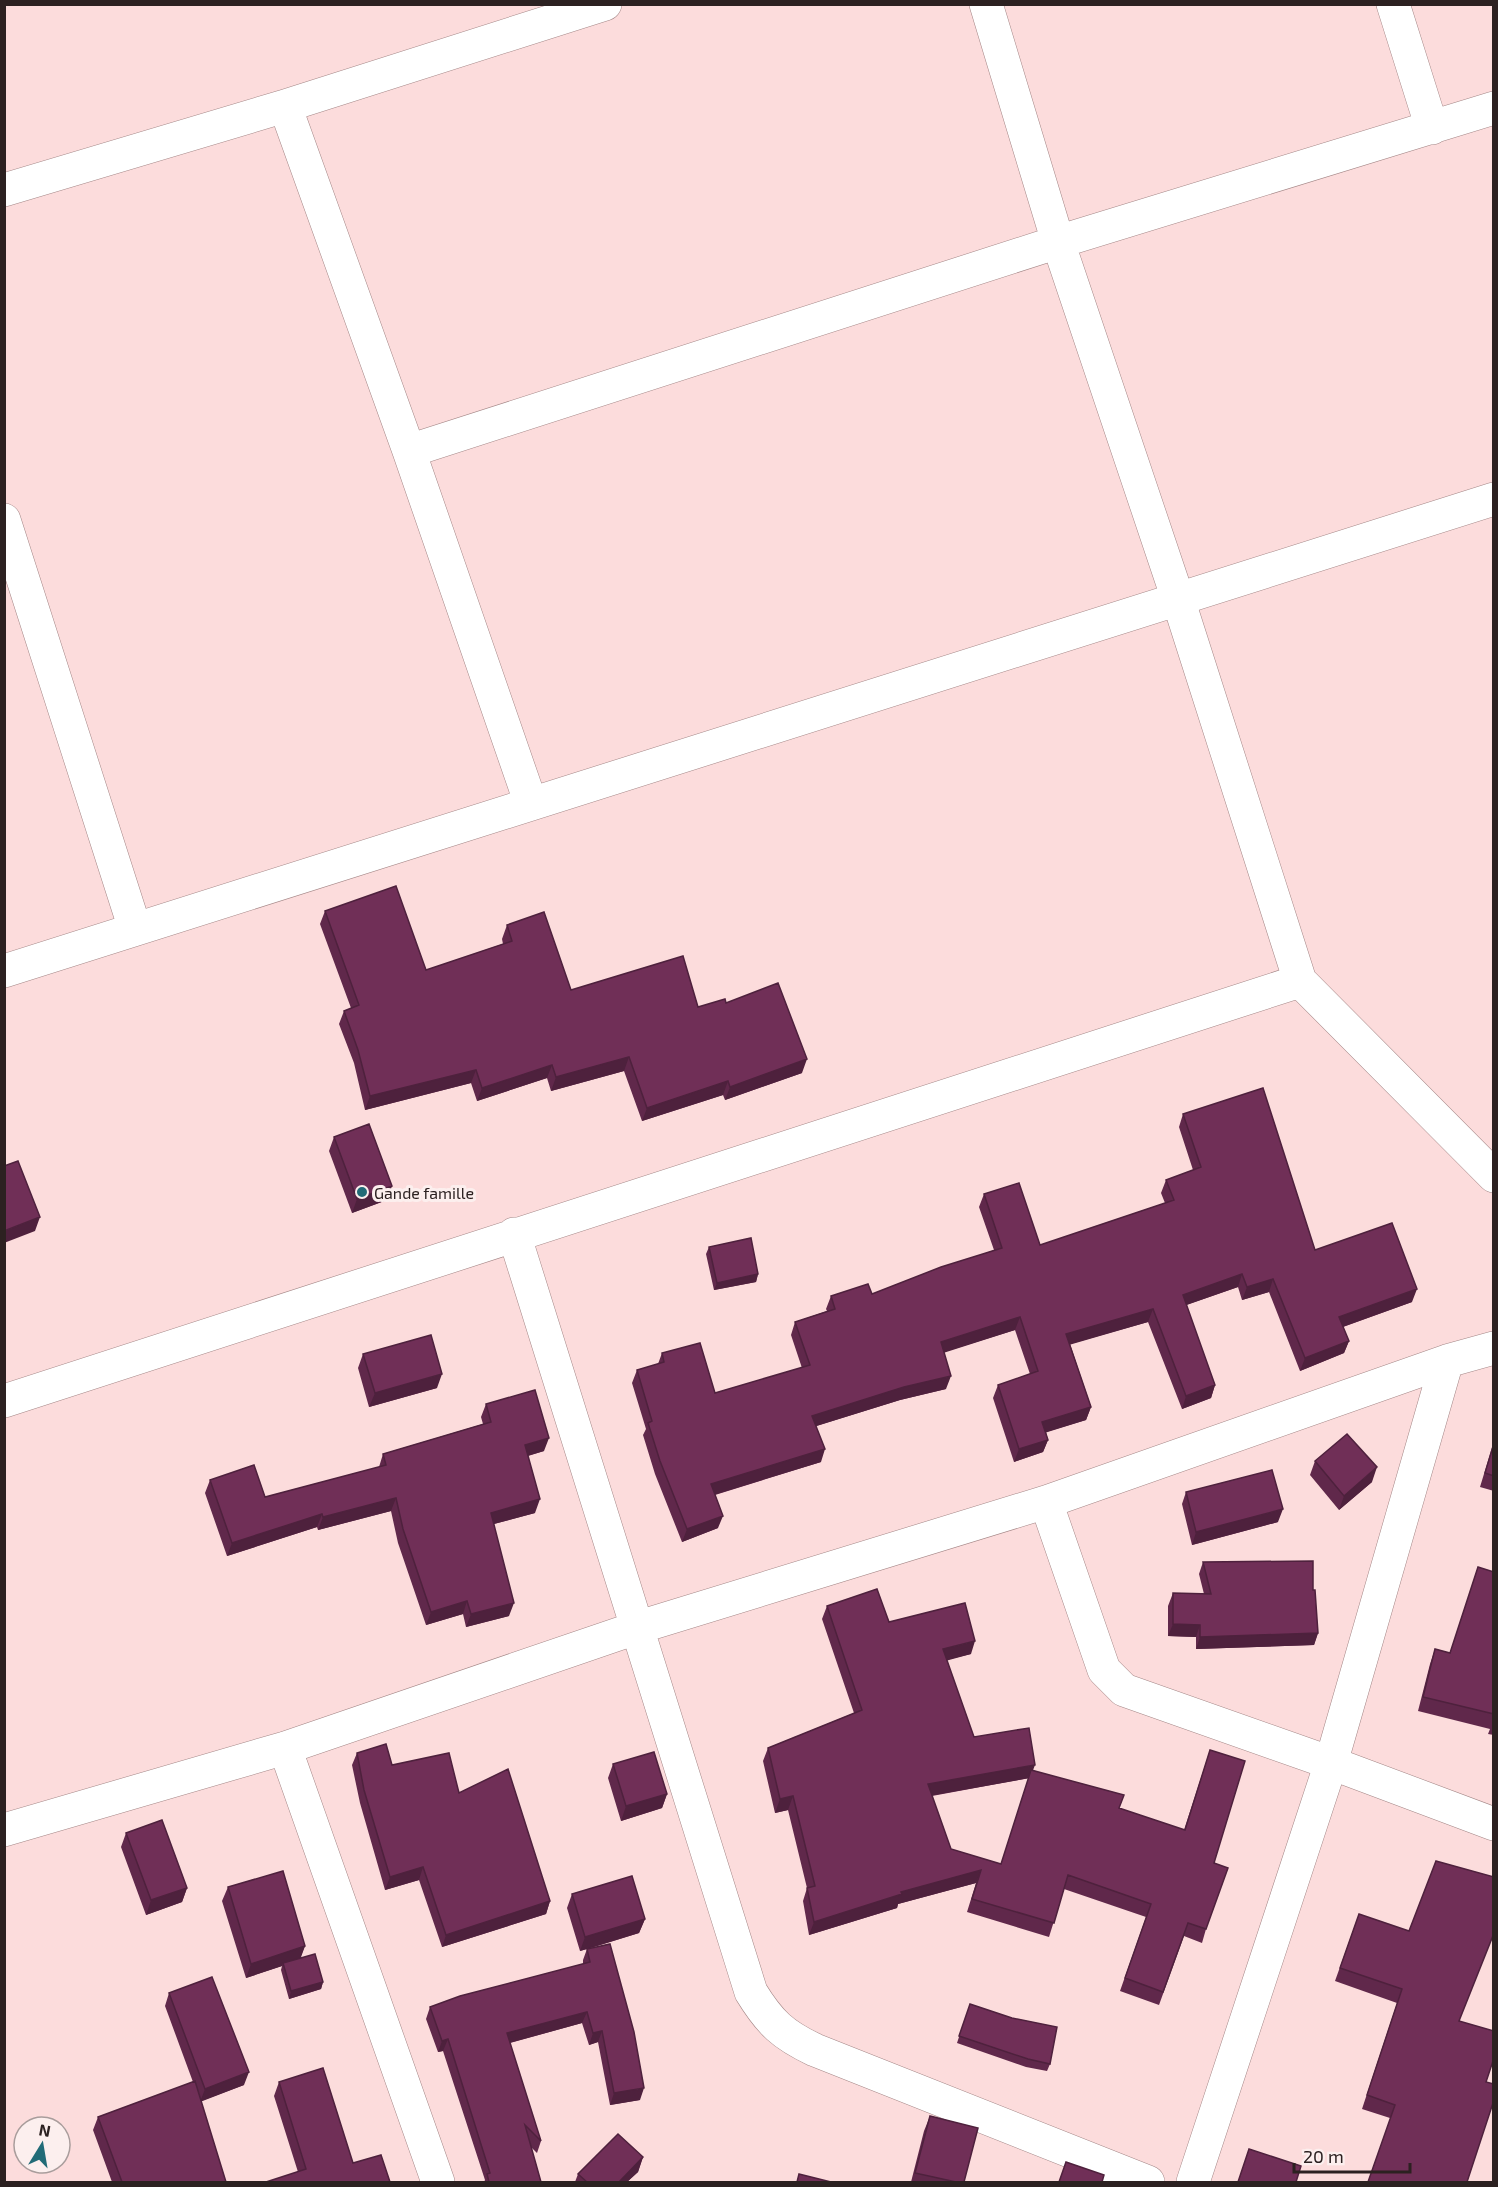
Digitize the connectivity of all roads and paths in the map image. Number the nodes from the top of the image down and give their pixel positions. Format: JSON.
{"nodes":[{"id":1,"x":604,"y":4,"type":"edge"},
{"id":2,"x":986,"y":4,"type":"edge"},
{"id":3,"x":1393,"y":4,"type":"edge"},
{"id":4,"x":285,"y":106,"type":"junction"},
{"id":5,"x":1494,"y":108,"type":"edge"},
{"id":6,"x":1432,"y":128,"type":"junction"},
{"id":7,"x":4,"y":190,"type":"edge"},
{"id":8,"x":1058,"y":242,"type":"junction"},
{"id":9,"x":409,"y":452,"type":"junction"},
{"id":10,"x":1494,"y":499,"type":"edge"},
{"id":11,"x":4,"y":520,"type":"edge"},
{"id":12,"x":1178,"y":599,"type":"junction"},
{"id":13,"x":531,"y":804,"type":"junction"},
{"id":14,"x":135,"y":930,"type":"junction"},
{"id":15,"x":4,"y":971,"type":"edge"},
{"id":16,"x":1300,"y":981,"type":"junction"},
{"id":17,"x":1494,"y":1176,"type":"edge"},
{"id":18,"x":514,"y":1234,"type":"junction"},
{"id":19,"x":1494,"y":1348,"type":"edge"},
{"id":20,"x":1447,"y":1361,"type":"junction"},
{"id":21,"x":4,"y":1401,"type":"edge"},
{"id":22,"x":1046,"y":1502,"type":"junction"},
{"id":23,"x":636,"y":1628,"type":"junction"},
{"id":24,"x":285,"y":1748,"type":"junction"},
{"id":25,"x":1331,"y":1763,"type":"junction"},
{"id":26,"x":1494,"y":1824,"type":"edge"},
{"id":27,"x":4,"y":1830,"type":"edge"},
{"id":28,"x":438,"y":2182,"type":"edge"},
{"id":29,"x":1148,"y":2182,"type":"edge"},
{"id":30,"x":1193,"y":2182,"type":"edge"}],
"edges":[{"from":1,"to":4,"type":"street"},
{"from":2,"to":8,"type":"street"},
{"from":3,"to":6,"type":"street"},
{"from":4,"to":7,"type":"street"},
{"from":4,"to":9,"type":"street"},
{"from":5,"to":6,"type":"street"},
{"from":6,"to":8,"type":"street"},
{"from":8,"to":9,"type":"street"},
{"from":8,"to":12,"type":"street"},
{"from":9,"to":13,"type":"street"},
{"from":10,"to":12,"type":"street"},
{"from":11,"to":14,"type":"street"},
{"from":12,"to":13,"type":"street"},
{"from":12,"to":16,"type":"street"},
{"from":13,"to":14,"type":"street"},
{"from":14,"to":15,"type":"street"},
{"from":16,"to":17,"type":"street"},
{"from":16,"to":18,"type":"street"},
{"from":18,"to":21,"type":"street"},
{"from":18,"to":23,"type":"street"},
{"from":19,"to":20,"type":"street"},
{"from":20,"to":22,"type":"street"},
{"from":20,"to":25,"type":"street"},
{"from":22,"to":23,"type":"street"},
{"from":22,"to":25,"type":"street"},
{"from":23,"to":24,"type":"street"},
{"from":23,"to":29,"type":"street"},
{"from":24,"to":27,"type":"street"},
{"from":24,"to":28,"type":"street"},
{"from":25,"to":26,"type":"street"},
{"from":25,"to":30,"type":"street"}]}
